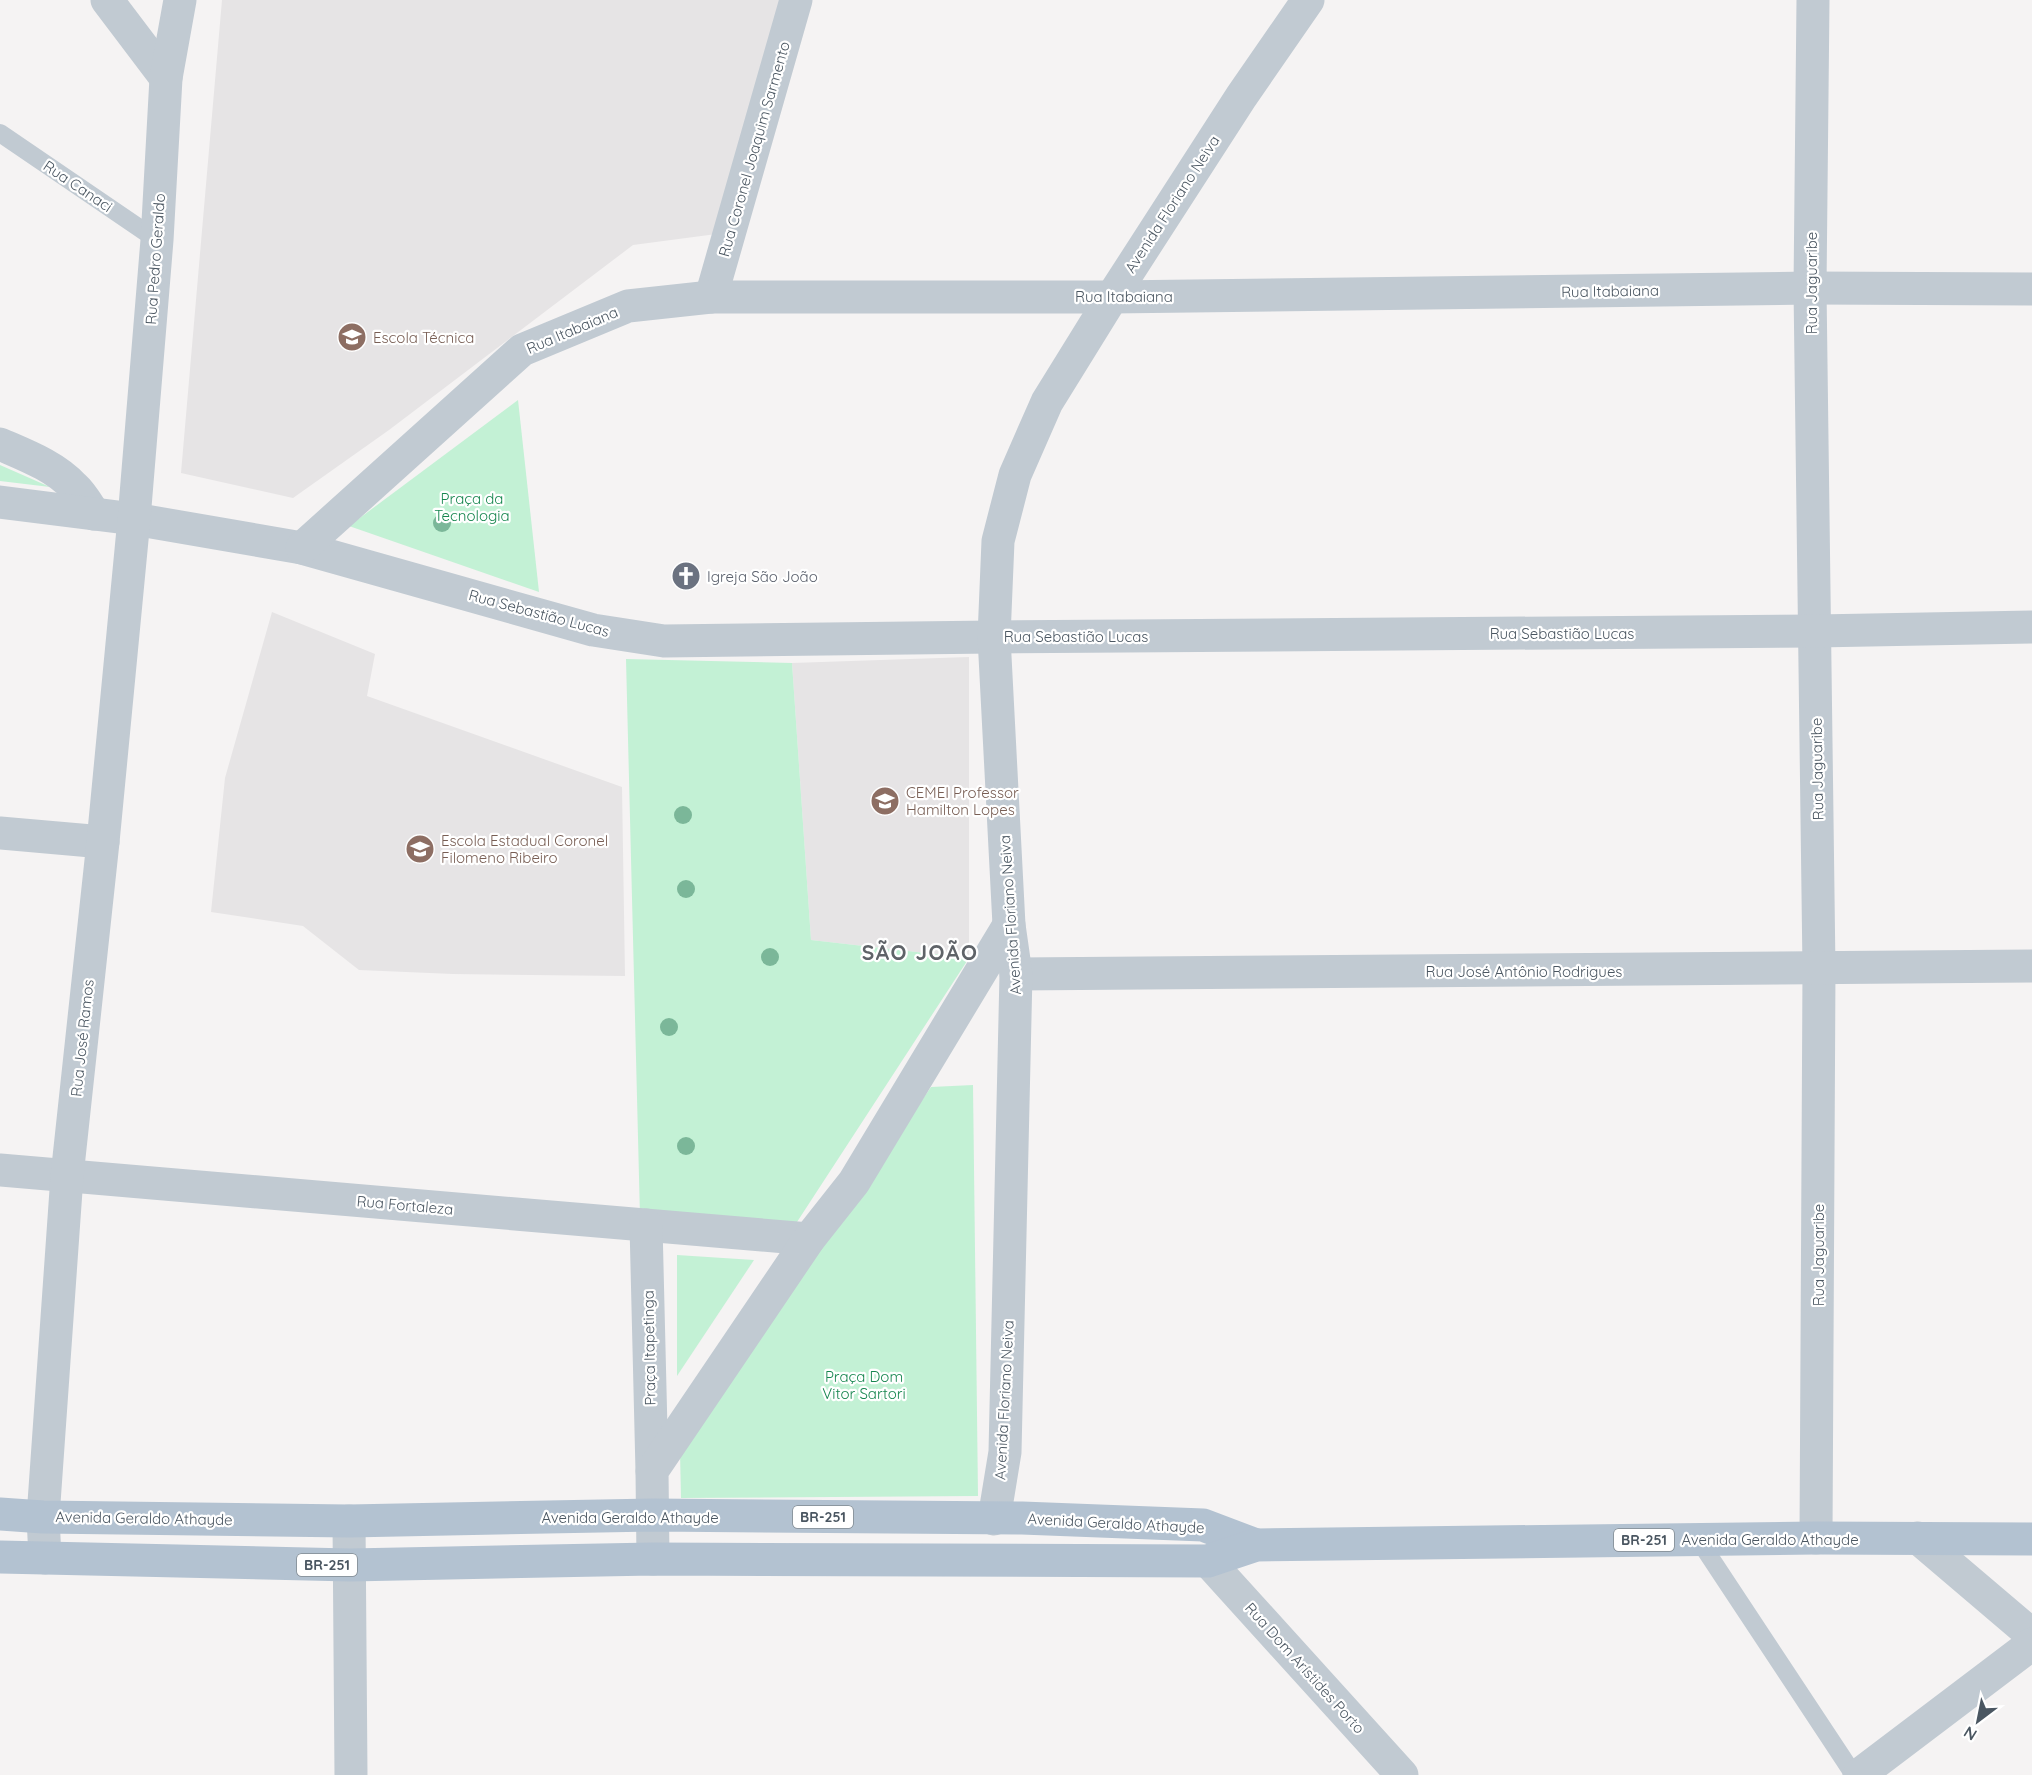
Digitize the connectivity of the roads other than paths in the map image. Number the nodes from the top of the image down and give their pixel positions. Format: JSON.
{"nodes":[{"id":1,"x":107,"y":0,"type":"edge"},
{"id":2,"x":180,"y":0,"type":"edge"},
{"id":3,"x":796,"y":0,"type":"edge"},
{"id":4,"x":1308,"y":0,"type":"edge"},
{"id":5,"x":1813,"y":0,"type":"edge"},
{"id":6,"x":165,"y":78,"type":"junction"},
{"id":7,"x":0,"y":133,"type":"edge"},
{"id":8,"x":157,"y":240,"type":"junction"},
{"id":9,"x":1810,"y":288,"type":"junction"},
{"id":10,"x":2032,"y":289,"type":"edge"},
{"id":11,"x":711,"y":297,"type":"junction"},
{"id":12,"x":1112,"y":297,"type":"junction"},
{"id":13,"x":0,"y":444,"type":"edge"},
{"id":14,"x":0,"y":502,"type":"edge"},
{"id":15,"x":94,"y":513,"type":"junction"},
{"id":16,"x":134,"y":519,"type":"junction"},
{"id":17,"x":302,"y":548,"type":"junction"},
{"id":18,"x":2032,"y":627,"type":"edge"},
{"id":19,"x":1816,"y":632,"type":"junction"},
{"id":20,"x":994,"y":637,"type":"junction"},
{"id":21,"x":0,"y":834,"type":"edge"},
{"id":22,"x":103,"y":842,"type":"junction"},
{"id":23,"x":1009,"y":925,"type":"junction"},
{"id":24,"x":2032,"y":966,"type":"edge"},
{"id":25,"x":1819,"y":969,"type":"junction"},
{"id":26,"x":1016,"y":974,"type":"junction"},
{"id":27,"x":0,"y":1170,"type":"edge"},
{"id":28,"x":67,"y":1176,"type":"junction"},
{"id":29,"x":646,"y":1225,"type":"junction"},
{"id":30,"x":809,"y":1239,"type":"junction"},
{"id":31,"x":652,"y":1471,"type":"junction"},
{"id":32,"x":0,"y":1514,"type":"edge"},
{"id":33,"x":653,"y":1515,"type":"junction"},
{"id":34,"x":43,"y":1516,"type":"junction"},
{"id":35,"x":994,"y":1519,"type":"junction"},
{"id":36,"x":349,"y":1521,"type":"junction"},
{"id":37,"x":1816,"y":1538,"type":"junction"},
{"id":38,"x":1918,"y":1538,"type":"junction"},
{"id":39,"x":1698,"y":1539,"type":"junction"},
{"id":40,"x":2032,"y":1539,"type":"edge"},
{"id":41,"x":1256,"y":1545,"type":"junction"},
{"id":42,"x":0,"y":1557,"type":"edge"},
{"id":43,"x":45,"y":1558,"type":"junction"},
{"id":44,"x":653,"y":1559,"type":"junction"},
{"id":45,"x":966,"y":1560,"type":"junction"},
{"id":46,"x":1208,"y":1561,"type":"junction"},
{"id":47,"x":350,"y":1566,"type":"junction"},
{"id":48,"x":2032,"y":1635,"type":"edge"},
{"id":49,"x":2032,"y":1644,"type":"edge"},
{"id":50,"x":351,"y":1775,"type":"edge"},
{"id":51,"x":1402,"y":1775,"type":"edge"},
{"id":52,"x":1854,"y":1775,"type":"edge"},
{"id":53,"x":1859,"y":1775,"type":"edge"}],
"edges":[{"from":1,"to":6,"type":"street"},
{"from":2,"to":6,"type":"street","name":"Rua Pedro Geraldo"},
{"from":3,"to":11,"type":"street","name":"Rua Coronel Joaquim Sarmento"},
{"from":4,"to":12,"type":"street","name":"Avenida Floriano Neiva"},
{"from":5,"to":9,"type":"street","name":"Rua Jaguaribe"},
{"from":6,"to":8,"type":"street","name":"Rua Pedro Geraldo"},
{"from":7,"to":8,"type":"lane","name":"Rua Canaci"},
{"from":8,"to":16,"type":"street","name":"Rua Pedro Geraldo"},
{"from":9,"to":10,"type":"street","name":"Rua Itabaiana"},
{"from":9,"to":12,"type":"street","name":"Rua Itabaiana"},
{"from":9,"to":19,"type":"street","name":"Rua Jaguaribe"},
{"from":11,"to":12,"type":"street","name":"Rua Itabaiana"},
{"from":11,"to":17,"type":"street","name":"Rua Itabaiana"},
{"from":12,"to":20,"type":"street","name":"Avenida Floriano Neiva"},
{"from":13,"to":15,"type":"street"},
{"from":14,"to":15,"type":"street","name":"Rua Sebastião Lucas"},
{"from":15,"to":16,"type":"street","name":"Rua Sebastião Lucas"},
{"from":16,"to":17,"type":"street","name":"Rua Sebastião Lucas"},
{"from":16,"to":22,"type":"street","name":"Rua José Ramos"},
{"from":17,"to":20,"type":"street","name":"Rua Sebastião Lucas"},
{"from":18,"to":19,"type":"street","name":"Rua Sebastião Lucas"},
{"from":19,"to":20,"type":"street","name":"Rua Sebastião Lucas"},
{"from":19,"to":25,"type":"street","name":"Rua Jaguaribe"},
{"from":20,"to":23,"type":"street","name":"Avenida Floriano Neiva"},
{"from":21,"to":22,"type":"street"},
{"from":22,"to":28,"type":"street","name":"Rua José Ramos"},
{"from":23,"to":26,"type":"street","name":"Avenida Floriano Neiva"},
{"from":23,"to":30,"type":"street"},
{"from":24,"to":25,"type":"street","name":"Rua José Antônio Rodrigues"},
{"from":25,"to":26,"type":"street","name":"Rua José Antônio Rodrigues"},
{"from":25,"to":37,"type":"street","name":"Rua Jaguaribe"},
{"from":26,"to":35,"type":"street","name":"Avenida Floriano Neiva"},
{"from":27,"to":28,"type":"street","name":"Rua Fortaleza"},
{"from":28,"to":29,"type":"street","name":"Rua Fortaleza"},
{"from":28,"to":34,"type":"street","name":"Rua José Ramos"},
{"from":29,"to":30,"type":"street","name":"Rua Fortaleza"},
{"from":29,"to":31,"type":"street","name":"Praça Itapetinga"},
{"from":30,"to":31,"type":"street"},
{"from":31,"to":33,"type":"street"},
{"from":32,"to":34,"type":"main road","name":"Avenida Geraldo Athayde","number":"BR-251"},
{"from":33,"to":35,"type":"main road","name":"Avenida Geraldo Athayde","number":"BR-251"},
{"from":33,"to":36,"type":"main road","name":"Avenida Geraldo Athayde","number":"BR-251"},
{"from":33,"to":44,"type":"street"},
{"from":34,"to":36,"type":"main road","name":"Avenida Geraldo Athayde","number":"BR-251"},
{"from":34,"to":43,"type":"street","name":"Rua José Ramos"},
{"from":35,"to":41,"type":"main road","name":"Avenida Geraldo Athayde","number":"BR-251"},
{"from":35,"to":45,"type":"main road"},
{"from":36,"to":47,"type":"street"},
{"from":37,"to":38,"type":"main road","name":"Avenida Geraldo Athayde","number":"BR-251"},
{"from":37,"to":39,"type":"main road","name":"Avenida Geraldo Athayde","number":"BR-251"},
{"from":38,"to":40,"type":"main road","name":"Avenida Geraldo Athayde","number":"BR-251"},
{"from":38,"to":48,"type":"street"},
{"from":39,"to":41,"type":"main road","name":"Avenida Geraldo Athayde","number":"BR-251"},
{"from":39,"to":52,"type":"lane"},
{"from":41,"to":46,"type":"main road","name":"Avenida Geraldo Athayde","number":"BR-251"},
{"from":42,"to":43,"type":"main road","name":"Avenida Geraldo Athayde","number":"BR-251"},
{"from":43,"to":47,"type":"main road","name":"Avenida Geraldo Athayde","number":"BR-251"},
{"from":44,"to":45,"type":"main road","name":"Avenida Geraldo Athayde","number":"BR-251"},
{"from":44,"to":47,"type":"main road","name":"Avenida Geraldo Athayde","number":"BR-251"},
{"from":45,"to":46,"type":"main road","name":"Avenida Geraldo Athayde","number":"BR-251"},
{"from":46,"to":51,"type":"street","name":"Rua Dom Arístides Porto"},
{"from":47,"to":50,"type":"street"},
{"from":49,"to":53,"type":"street"}]}
